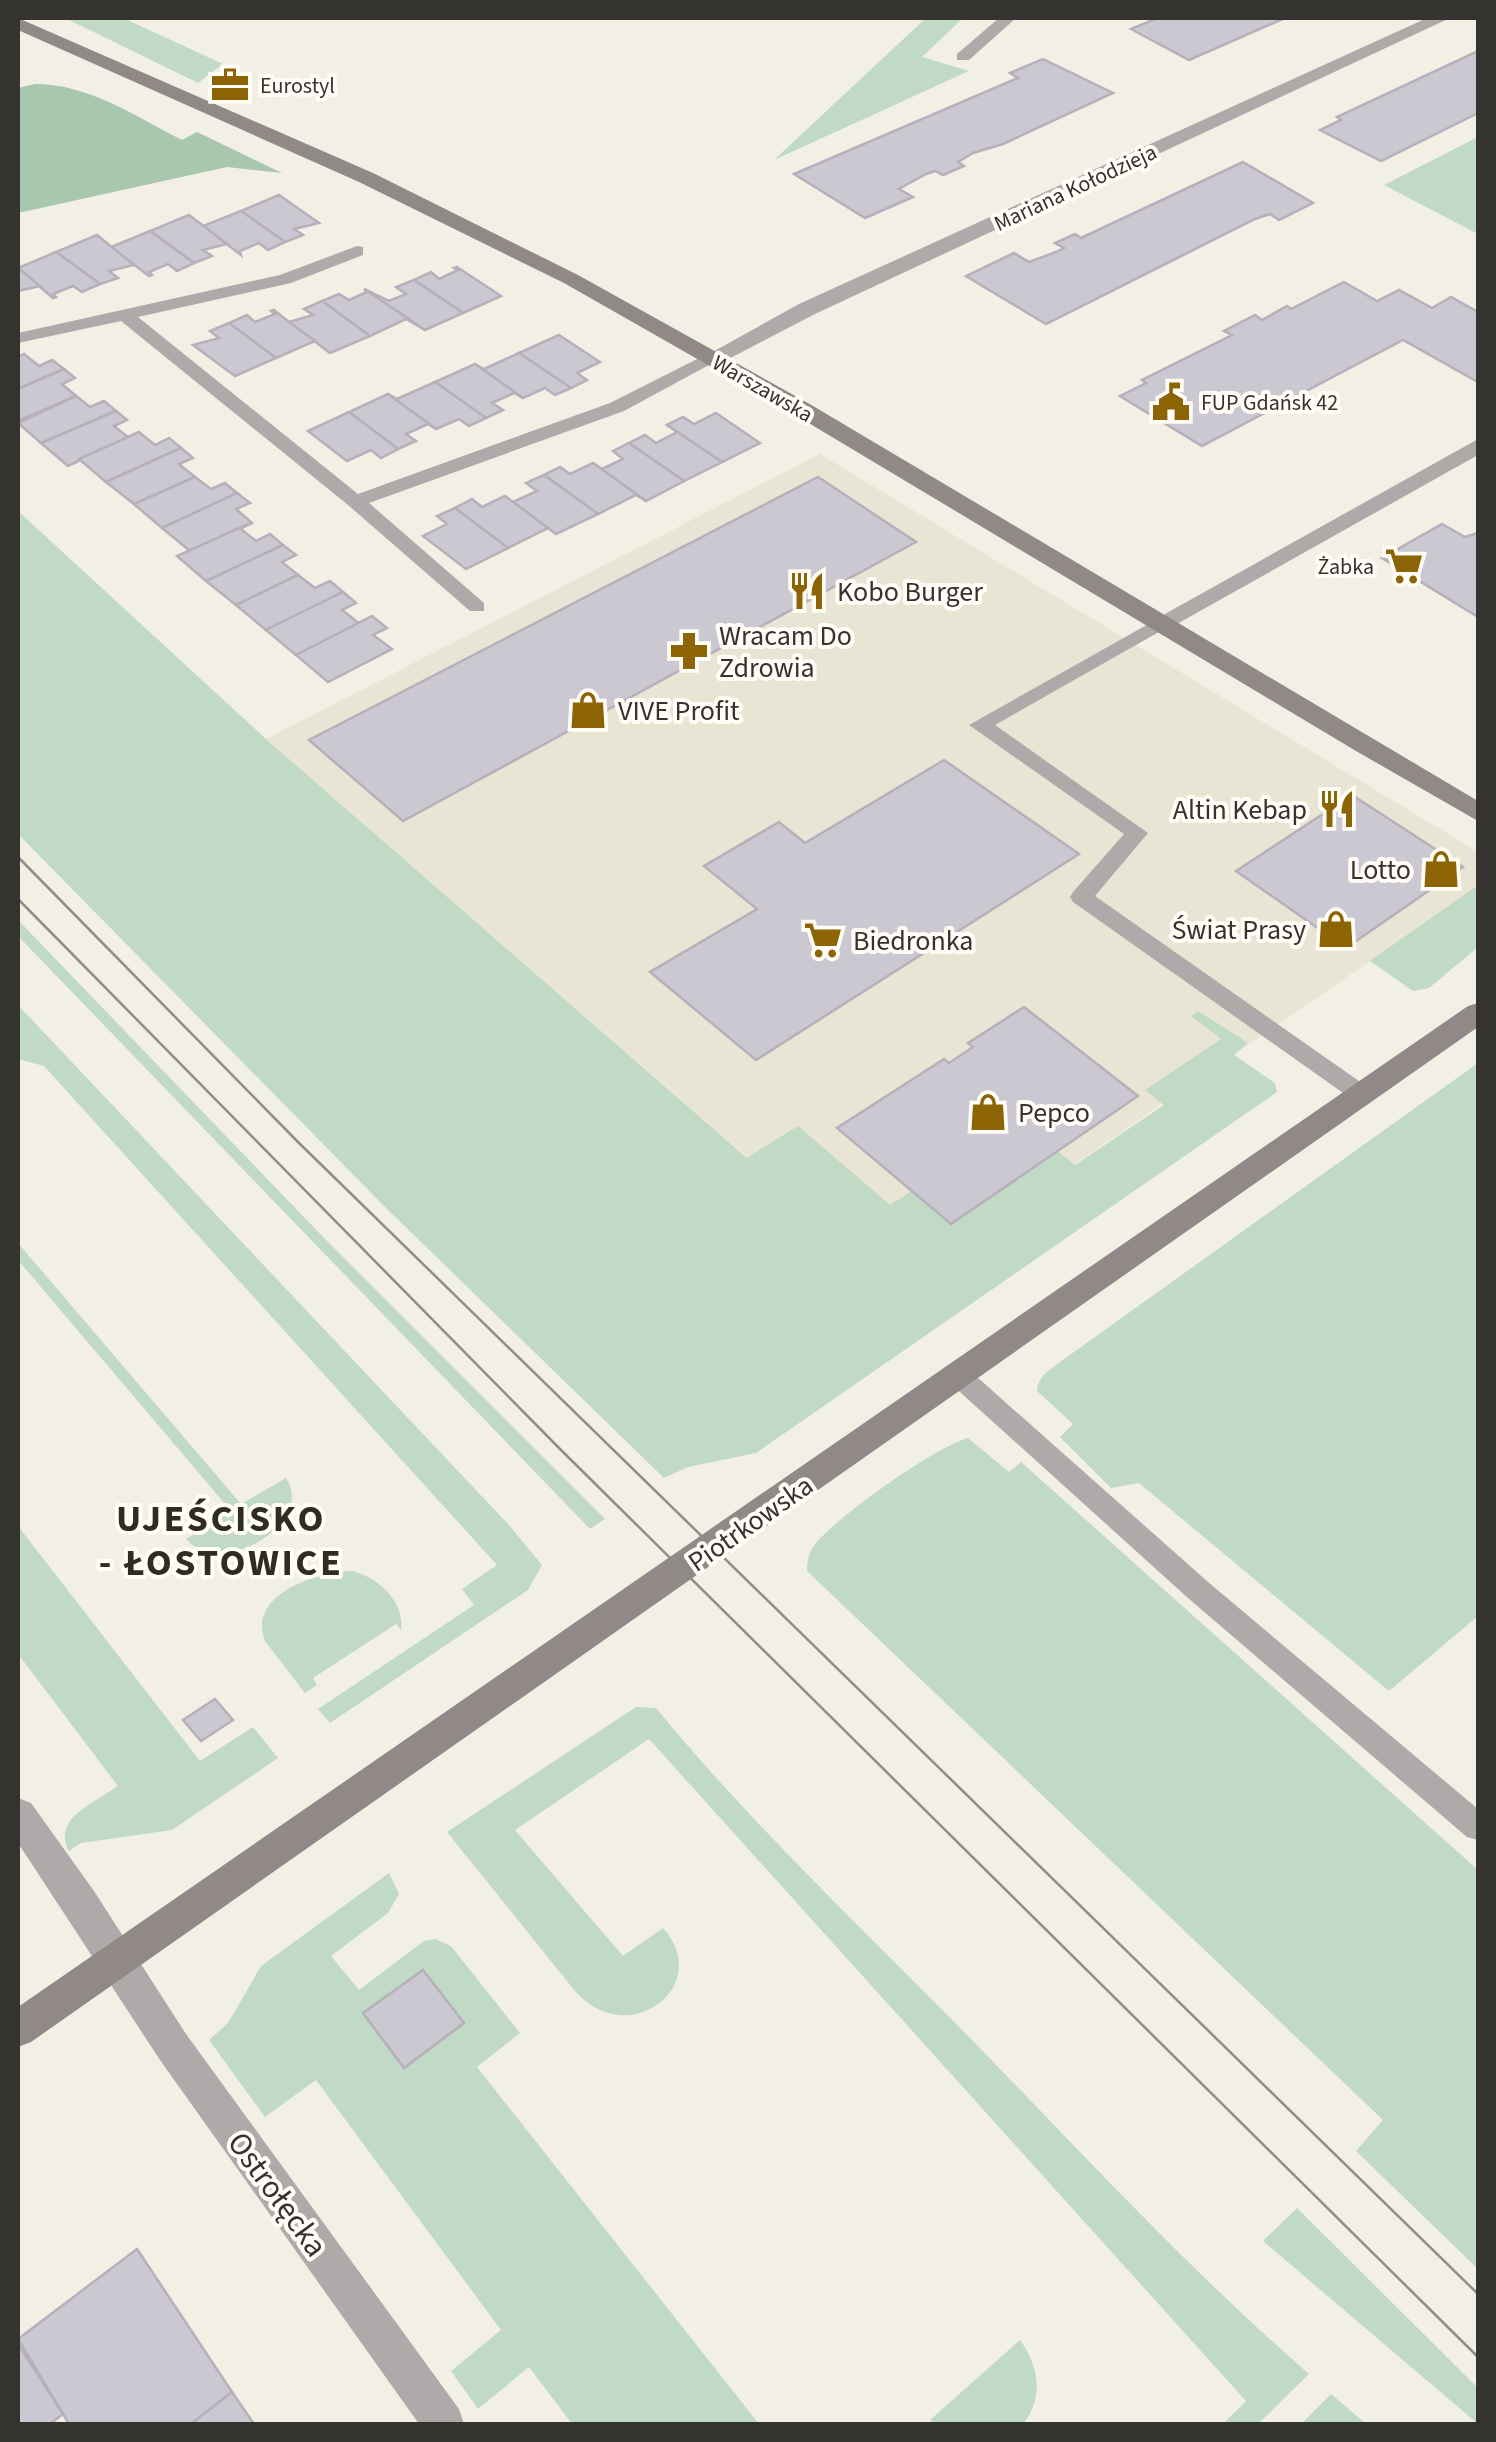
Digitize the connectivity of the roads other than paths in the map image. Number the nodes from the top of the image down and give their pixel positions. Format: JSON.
{"nodes":[{"id":1,"x":1008,"y":18,"type":"edge"},
{"id":2,"x":1440,"y":18,"type":"edge"},
{"id":3,"x":18,"y":23,"type":"edge"},
{"id":4,"x":963,"y":58,"type":"dead end"},
{"id":5,"x":357,"y":251,"type":"dead end"},
{"id":6,"x":126,"y":316,"type":"junction"},
{"id":7,"x":18,"y":338,"type":"edge"},
{"id":8,"x":711,"y":359,"type":"junction"},
{"id":9,"x":1478,"y":446,"type":"edge"},
{"id":10,"x":355,"y":501,"type":"junction"},
{"id":11,"x":477,"y":607,"type":"dead end"},
{"id":12,"x":1159,"y":624,"type":"junction"},
{"id":13,"x":1478,"y":812,"type":"edge"},
{"id":14,"x":1478,"y":1013,"type":"edge"},
{"id":15,"x":1361,"y":1094,"type":"junction"},
{"id":16,"x":959,"y":1376,"type":"junction"},
{"id":17,"x":18,"y":1814,"type":"edge"},
{"id":18,"x":1478,"y":1827,"type":"edge"},
{"id":19,"x":118,"y":1960,"type":"junction"},
{"id":20,"x":18,"y":2029,"type":"edge"},
{"id":21,"x":444,"y":2424,"type":"edge"}],
"edges":[{"from":1,"to":4,"type":"lane"},
{"from":2,"to":8,"type":"street","name":"Mariana Kołodzieja"},
{"from":3,"to":8,"type":"street","name":"Warszawska"},
{"from":5,"to":6,"type":"lane"},
{"from":6,"to":7,"type":"lane"},
{"from":6,"to":10,"type":"lane"},
{"from":8,"to":10,"type":"lane"},
{"from":8,"to":12,"type":"street","name":"Warszawska"},
{"from":9,"to":12,"type":"street"},
{"from":10,"to":11,"type":"lane"},
{"from":12,"to":13,"type":"street","name":"Warszawska"},
{"from":12,"to":15,"type":"lane"},
{"from":14,"to":15,"type":"street","name":"Piotrkowska"},
{"from":15,"to":16,"type":"street","name":"Piotrkowska"},
{"from":16,"to":18,"type":"lane"},
{"from":16,"to":19,"type":"street","name":"Piotrkowska"},
{"from":17,"to":19,"type":"street","name":"Ostrołęcka"},
{"from":19,"to":20,"type":"street","name":"Piotrkowska"},
{"from":19,"to":21,"type":"street","name":"Ostrołęcka"}]}
